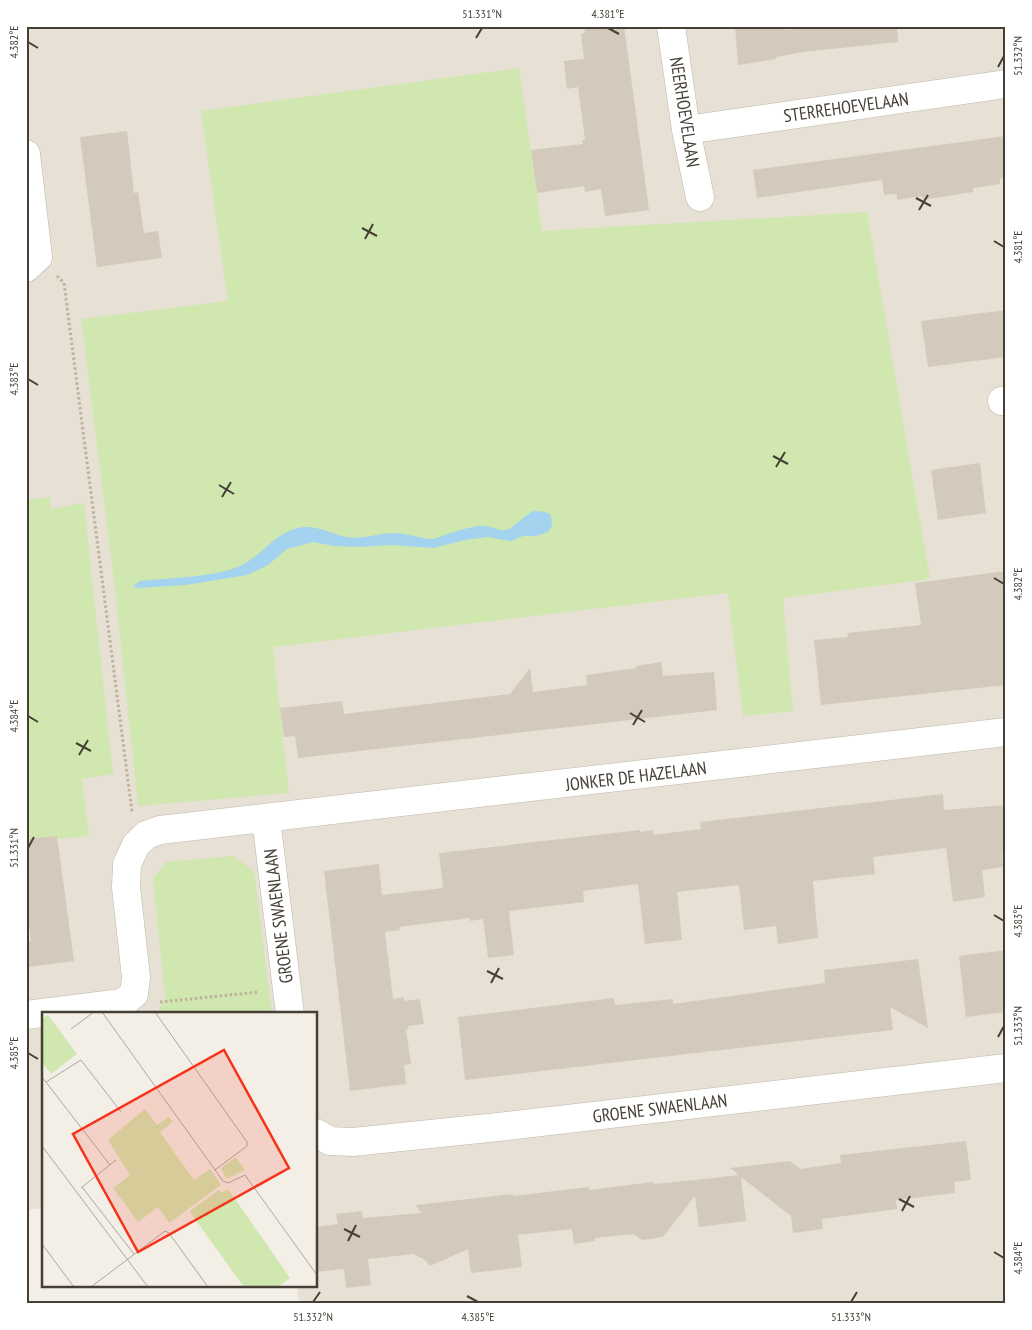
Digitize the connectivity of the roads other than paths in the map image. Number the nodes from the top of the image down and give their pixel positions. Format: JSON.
{"nodes":[{"id":1,"x":671,"y":26,"type":"edge"},
{"id":2,"x":1006,"y":84,"type":"edge"},
{"id":3,"x":686,"y":130,"type":"junction"},
{"id":4,"x":26,"y":154,"type":"edge"},
{"id":5,"x":700,"y":197,"type":"dead end"},
{"id":6,"x":26,"y":268,"type":"edge"},
{"id":7,"x":1006,"y":732,"type":"edge"},
{"id":8,"x":266,"y":819,"type":"junction"},
{"id":9,"x":288,"y":1001,"type":"edge"},
{"id":10,"x":50,"y":1012,"type":"edge"},
{"id":11,"x":42,"y":1013,"type":"edge"},
{"id":12,"x":26,"y":1015,"type":"edge"},
{"id":13,"x":1006,"y":1068,"type":"edge"},
{"id":14,"x":318,"y":1134,"type":"edge"}],
"edges":[{"from":1,"to":3,"type":"street","name":"NEERHOEVELAAN"},
{"from":2,"to":3,"type":"street","name":"STERREHOEVELAAN"},
{"from":3,"to":5,"type":"street","name":"NEERHOEVELAAN"},
{"from":4,"to":6,"type":"street"},
{"from":7,"to":8,"type":"street","name":"JONKER DE HAZELAAN"},
{"from":8,"to":9,"type":"street","name":"GROENE SWAENLAAN"},
{"from":8,"to":10,"type":"street","name":"JONKER DE HAZELAAN"},
{"from":11,"to":12,"type":"street","name":"JONKER DE HAZELAAN"},
{"from":13,"to":14,"type":"street","name":"GROENE SWAENLAAN"}]}
